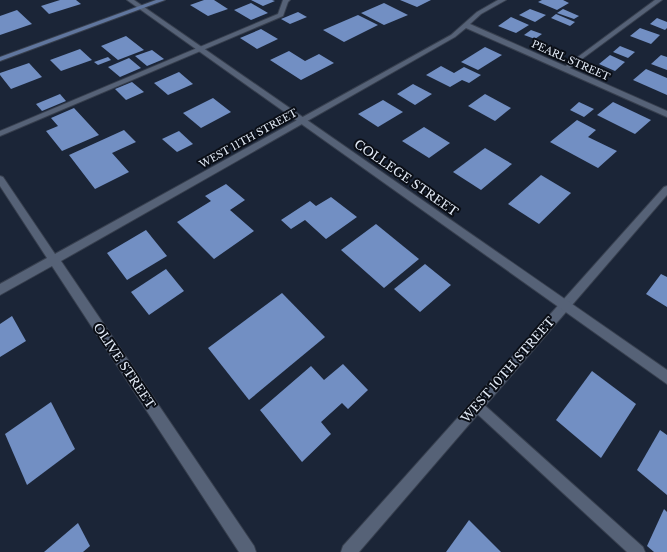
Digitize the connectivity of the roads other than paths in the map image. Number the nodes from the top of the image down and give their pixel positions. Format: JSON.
{"nodes":[{"id":1,"x":130,"y":0,"type":"edge"},
{"id":2,"x":162,"y":0,"type":"edge"},
{"id":3,"x":287,"y":0,"type":"edge"},
{"id":4,"x":503,"y":0,"type":"edge"},
{"id":5,"x":659,"y":0,"type":"edge"},
{"id":6,"x":141,"y":7,"type":"junction"},
{"id":7,"x":466,"y":25,"type":"junction"},
{"id":8,"x":201,"y":50,"type":"junction"},
{"id":9,"x":0,"y":59,"type":"edge"},
{"id":10,"x":565,"y":69,"type":"junction"},
{"id":11,"x":667,"y":114,"type":"edge"},
{"id":12,"x":302,"y":120,"type":"junction"},
{"id":13,"x":0,"y":134,"type":"edge"},
{"id":14,"x":0,"y":179,"type":"edge"},
{"id":15,"x":667,"y":188,"type":"edge"},
{"id":16,"x":54,"y":260,"type":"junction"},
{"id":17,"x":0,"y":290,"type":"edge"},
{"id":18,"x":565,"y":306,"type":"junction"},
{"id":19,"x":667,"y":378,"type":"edge"},
{"id":20,"x":476,"y":406,"type":"junction"},
{"id":21,"x":248,"y":552,"type":"edge"},
{"id":22,"x":349,"y":552,"type":"edge"},
{"id":23,"x":638,"y":552,"type":"edge"}],
"edges":[{"from":1,"to":6,"type":"street","name":"COLLEGE STREET"},
{"from":2,"to":6,"type":"main road"},
{"from":3,"to":8,"type":"lane"},
{"from":4,"to":7,"type":"street","name":"WEST 11TH STREET"},
{"from":5,"to":10,"type":"lane"},
{"from":6,"to":8,"type":"street","name":"COLLEGE STREET"},
{"from":6,"to":9,"type":"main road"},
{"from":7,"to":10,"type":"street","name":"PEARL STREET"},
{"from":7,"to":12,"type":"street","name":"WEST 11TH STREET"},
{"from":8,"to":12,"type":"street","name":"COLLEGE STREET"},
{"from":8,"to":13,"type":"lane"},
{"from":10,"to":11,"type":"street","name":"PEARL STREET"},
{"from":12,"to":16,"type":"street","name":"WEST 11TH STREET"},
{"from":12,"to":18,"type":"street","name":"COLLEGE STREET"},
{"from":14,"to":16,"type":"street","name":"OLIVE STREET"},
{"from":15,"to":18,"type":"street","name":"WEST 10TH STREET"},
{"from":16,"to":17,"type":"street","name":"WEST 11TH STREET"},
{"from":16,"to":21,"type":"street","name":"OLIVE STREET"},
{"from":18,"to":19,"type":"street","name":"COLLEGE STREET"},
{"from":18,"to":20,"type":"street","name":"WEST 10TH STREET"},
{"from":20,"to":22,"type":"street","name":"WEST 10TH STREET"},
{"from":20,"to":23,"type":"lane"}]}
